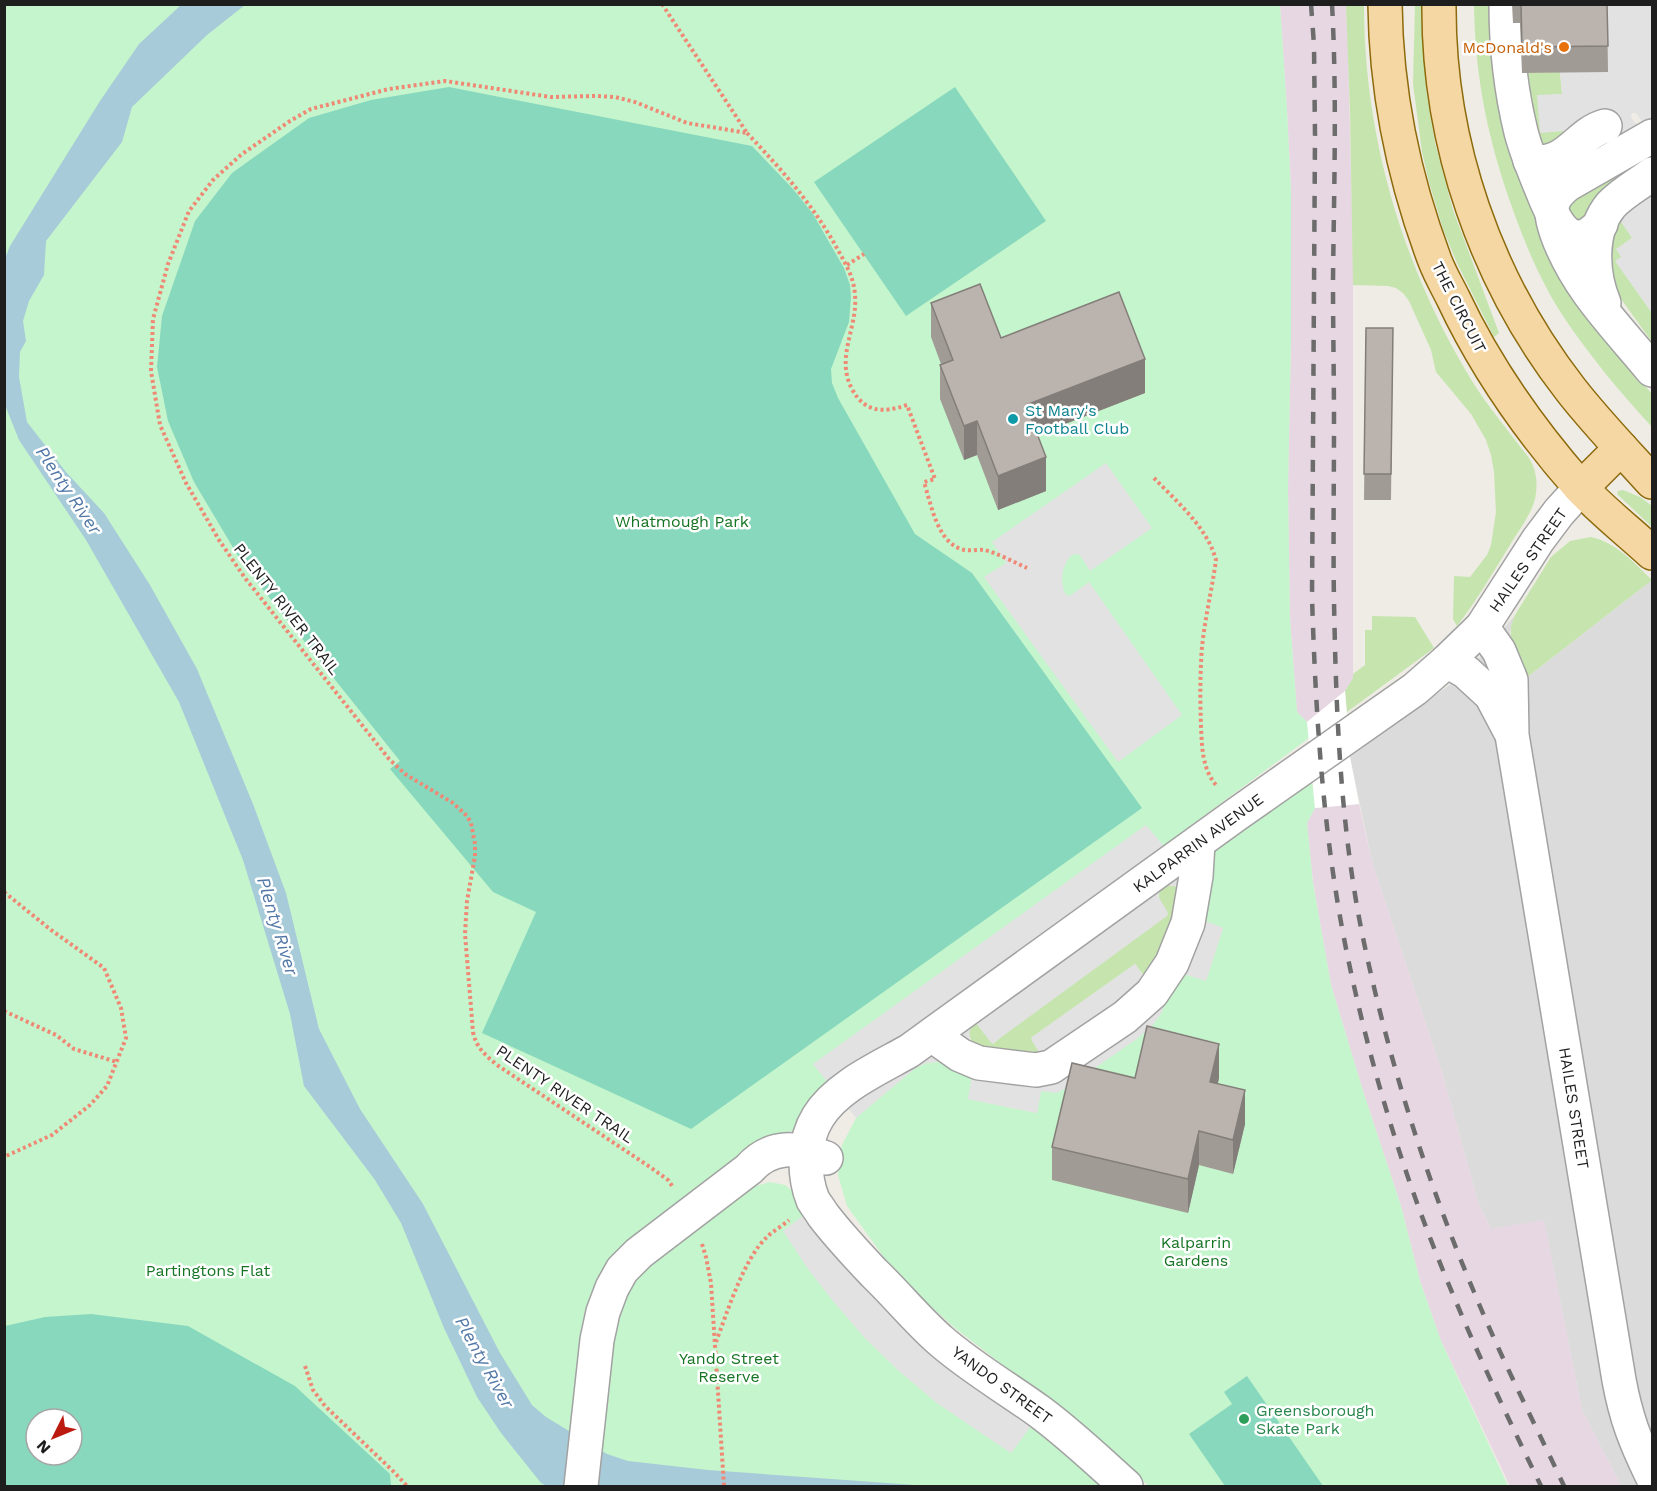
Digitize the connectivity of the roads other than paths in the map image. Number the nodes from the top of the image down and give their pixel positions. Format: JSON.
{"nodes":[{"id":1,"x":1384,"y":4,"type":"edge"},
{"id":2,"x":1439,"y":4,"type":"edge"},
{"id":3,"x":1506,"y":4,"type":"edge"},
{"id":4,"x":1605,"y":126,"type":"dead end"},
{"id":5,"x":1653,"y":136,"type":"edge"},
{"id":6,"x":1530,"y":160,"type":"junction"},
{"id":7,"x":1653,"y":174,"type":"edge"},
{"id":8,"x":1552,"y":213,"type":"junction"},
{"id":9,"x":1601,"y":224,"type":"junction"},
{"id":10,"x":1624,"y":335,"type":"junction"},
{"id":11,"x":1653,"y":370,"type":"edge"},
{"id":12,"x":1621,"y":448,"type":"junction"},
{"id":13,"x":1653,"y":482,"type":"edge"},
{"id":14,"x":1581,"y":488,"type":"junction"},
{"id":15,"x":1653,"y":553,"type":"edge"},
{"id":16,"x":1482,"y":627,"type":"junction"},
{"id":17,"x":1447,"y":661,"type":"junction"},
{"id":18,"x":1512,"y":735,"type":"junction"},
{"id":19,"x":1198,"y":843,"type":"junction"},
{"id":20,"x":921,"y":1043,"type":"junction"},
{"id":21,"x":814,"y":1160,"type":"junction"},
{"id":22,"x":881,"y":1280,"type":"junction"},
{"id":23,"x":1653,"y":1476,"type":"edge"},
{"id":24,"x":581,"y":1486,"type":"edge"},
{"id":25,"x":1126,"y":1486,"type":"edge"}],
"edges":[{"from":1,"to":14,"type":"main road","name":"THE CIRCUIT"},
{"from":2,"to":12,"type":"main road"},
{"from":3,"to":6,"type":"street"},
{"from":4,"to":6,"type":"street"},
{"from":5,"to":8,"type":"street"},
{"from":6,"to":8,"type":"street"},
{"from":7,"to":9,"type":"street"},
{"from":8,"to":9,"type":"street"},
{"from":8,"to":10,"type":"street"},
{"from":9,"to":10,"type":"street"},
{"from":10,"to":11,"type":"street"},
{"from":12,"to":13,"type":"main road"},
{"from":12,"to":14,"type":"main road"},
{"from":14,"to":15,"type":"main road","name":"THE CIRCUIT"},
{"from":14,"to":16,"type":"street","name":"HAILES STREET"},
{"from":16,"to":17,"type":"street","name":"KALPARRIN AVENUE"},
{"from":16,"to":18,"type":"street","name":"HAILES STREET"},
{"from":17,"to":18,"type":"street","name":"HAILES STREET"},
{"from":17,"to":19,"type":"street","name":"KALPARRIN AVENUE"},
{"from":18,"to":23,"type":"street","name":"HAILES STREET"},
{"from":19,"to":20,"type":"street","name":"KALPARRIN AVENUE"},
{"from":19,"to":20,"type":"street"},
{"from":20,"to":21,"type":"street","name":"KALPARRIN AVENUE"},
{"from":21,"to":22,"type":"street","name":"YANDO STREET"},
{"from":21,"to":22,"type":"street","name":"YANDO STREET"},
{"from":21,"to":24,"type":"street"},
{"from":22,"to":25,"type":"street","name":"YANDO STREET"}]}
